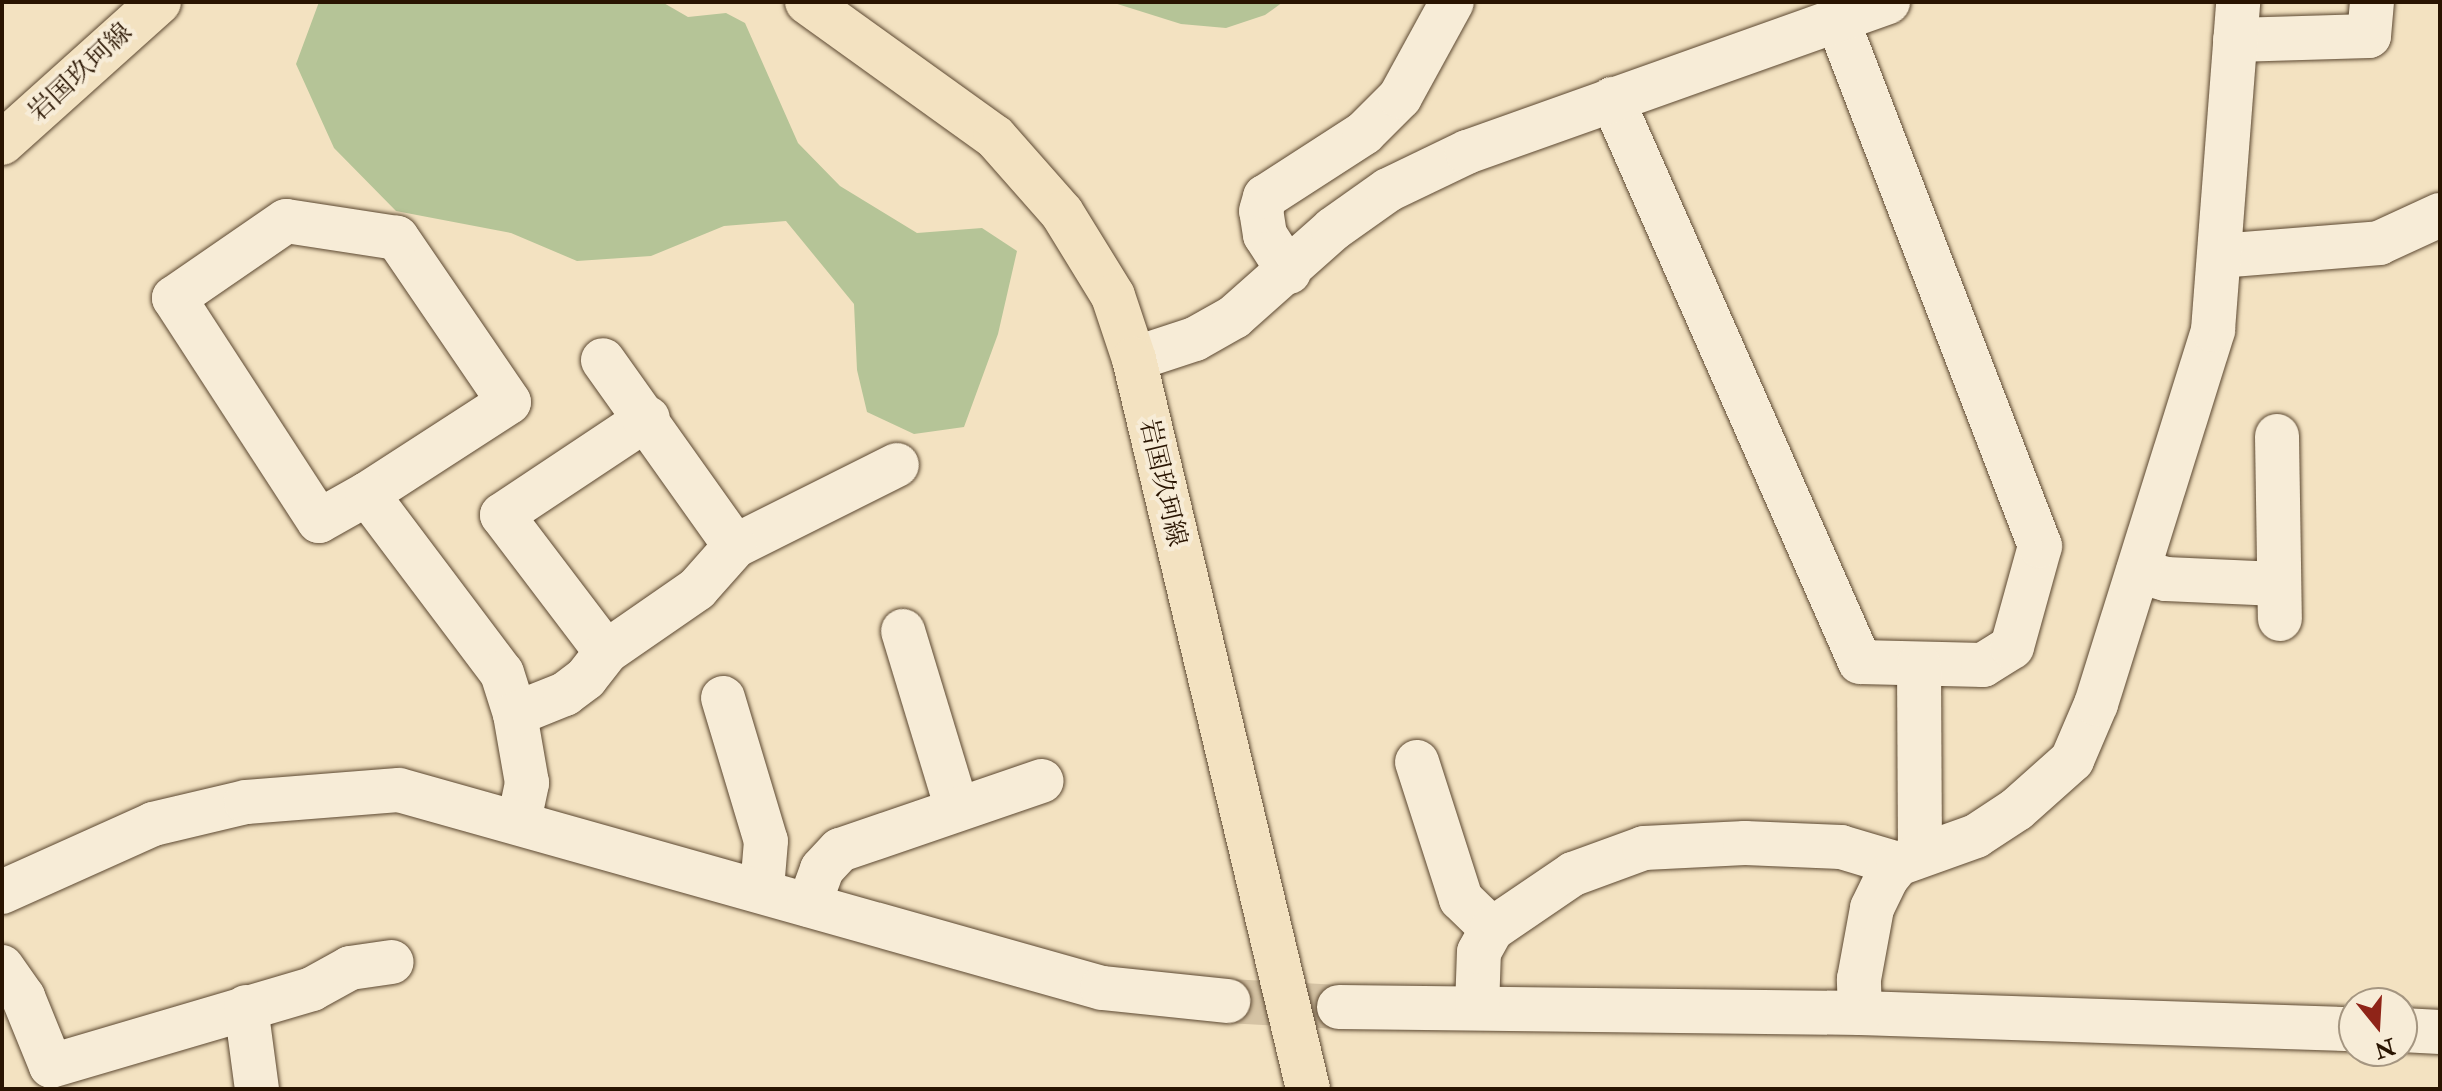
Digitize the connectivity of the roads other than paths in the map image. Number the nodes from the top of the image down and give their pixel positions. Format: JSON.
{"nodes":[{"id":1,"x":159,"y":2,"type":"edge"},
{"id":2,"x":807,"y":2,"type":"edge"},
{"id":3,"x":1452,"y":2,"type":"edge"},
{"id":4,"x":2372,"y":2,"type":"edge"},
{"id":5,"x":1868,"y":8,"type":"edge"},
{"id":6,"x":2237,"y":21,"type":"edge"},
{"id":7,"x":1612,"y":99,"type":"junction"},
{"id":8,"x":2,"y":143,"type":"edge"},
{"id":9,"x":2434,"y":226,"type":"edge"},
{"id":10,"x":2219,"y":256,"type":"junction"},
{"id":11,"x":1289,"y":272,"type":"junction"},
{"id":12,"x":1134,"y":359,"type":"junction"},
{"id":13,"x":603,"y":360,"type":"dead end"},
{"id":14,"x":648,"y":418,"type":"junction"},
{"id":15,"x":2277,"y":436,"type":"dead end"},
{"id":16,"x":897,"y":465,"type":"dead end"},
{"id":17,"x":367,"y":494,"type":"junction"},
{"id":18,"x":735,"y":546,"type":"junction"},
{"id":19,"x":2138,"y":571,"type":"junction"},
{"id":20,"x":903,"y":631,"type":"dead end"},
{"id":21,"x":606,"y":652,"type":"junction"},
{"id":22,"x":1919,"y":665,"type":"junction"},
{"id":23,"x":723,"y":698,"type":"dead end"},
{"id":24,"x":515,"y":714,"type":"junction"},
{"id":25,"x":1417,"y":762,"type":"dead end"},
{"id":26,"x":1042,"y":781,"type":"dead end"},
{"id":27,"x":957,"y":809,"type":"junction"},
{"id":28,"x":519,"y":821,"type":"junction"},
{"id":29,"x":1909,"y":859,"type":"junction"},
{"id":30,"x":762,"y":889,"type":"junction"},
{"id":31,"x":2,"y":892,"type":"edge"},
{"id":32,"x":809,"y":905,"type":"junction"},
{"id":33,"x":1492,"y":929,"type":"junction"},
{"id":34,"x":392,"y":962,"type":"dead end"},
{"id":35,"x":2,"y":967,"type":"edge"},
{"id":36,"x":1228,"y":1001,"type":"tunnel mouth"},
{"id":37,"x":246,"y":1007,"type":"junction"},
{"id":38,"x":1339,"y":1007,"type":"tunnel mouth"},
{"id":39,"x":1477,"y":1008,"type":"junction"},
{"id":40,"x":1860,"y":1013,"type":"junction"},
{"id":41,"x":2338,"y":1028,"type":"edge"},
{"id":42,"x":2418,"y":1031,"type":"edge"},
{"id":43,"x":2440,"y":1032,"type":"edge"},
{"id":44,"x":257,"y":1089,"type":"edge"},
{"id":45,"x":1308,"y":1089,"type":"edge"}],
"edges":[{"from":1,"to":8,"type":"main road","name":"岩国玖珂線"},
{"from":2,"to":12,"type":"main road","name":"岩国玖珂線"},
{"from":3,"to":11,"type":"street"},
{"from":4,"to":6,"type":"street"},
{"from":5,"to":7,"type":"street"},
{"from":5,"to":22,"type":"street"},
{"from":6,"to":10,"type":"street"},
{"from":7,"to":11,"type":"street"},
{"from":7,"to":22,"type":"street"},
{"from":9,"to":10,"type":"street"},
{"from":10,"to":19,"type":"street"},
{"from":11,"to":12,"type":"street"},
{"from":12,"to":45,"type":"main road","name":"岩国玖珂線"},
{"from":13,"to":14,"type":"street"},
{"from":14,"to":18,"type":"street"},
{"from":14,"to":21,"type":"street"},
{"from":15,"to":19,"type":"street"},
{"from":16,"to":18,"type":"street"},
{"from":17,"to":17,"type":"street"},
{"from":17,"to":24,"type":"street"},
{"from":18,"to":21,"type":"street"},
{"from":19,"to":29,"type":"street"},
{"from":20,"to":27,"type":"street"},
{"from":21,"to":24,"type":"street"},
{"from":22,"to":29,"type":"street"},
{"from":23,"to":30,"type":"street"},
{"from":24,"to":28,"type":"street"},
{"from":25,"to":33,"type":"street"},
{"from":26,"to":27,"type":"street"},
{"from":27,"to":32,"type":"street"},
{"from":28,"to":30,"type":"street"},
{"from":28,"to":31,"type":"street"},
{"from":29,"to":33,"type":"street"},
{"from":29,"to":40,"type":"street"},
{"from":30,"to":32,"type":"street"},
{"from":32,"to":36,"type":"street"},
{"from":33,"to":39,"type":"street"},
{"from":34,"to":37,"type":"street"},
{"from":35,"to":37,"type":"street"},
{"from":37,"to":44,"type":"street"},
{"from":38,"to":39,"type":"street"},
{"from":39,"to":40,"type":"street"},
{"from":40,"to":41,"type":"street"},
{"from":42,"to":43,"type":"street"}]}
